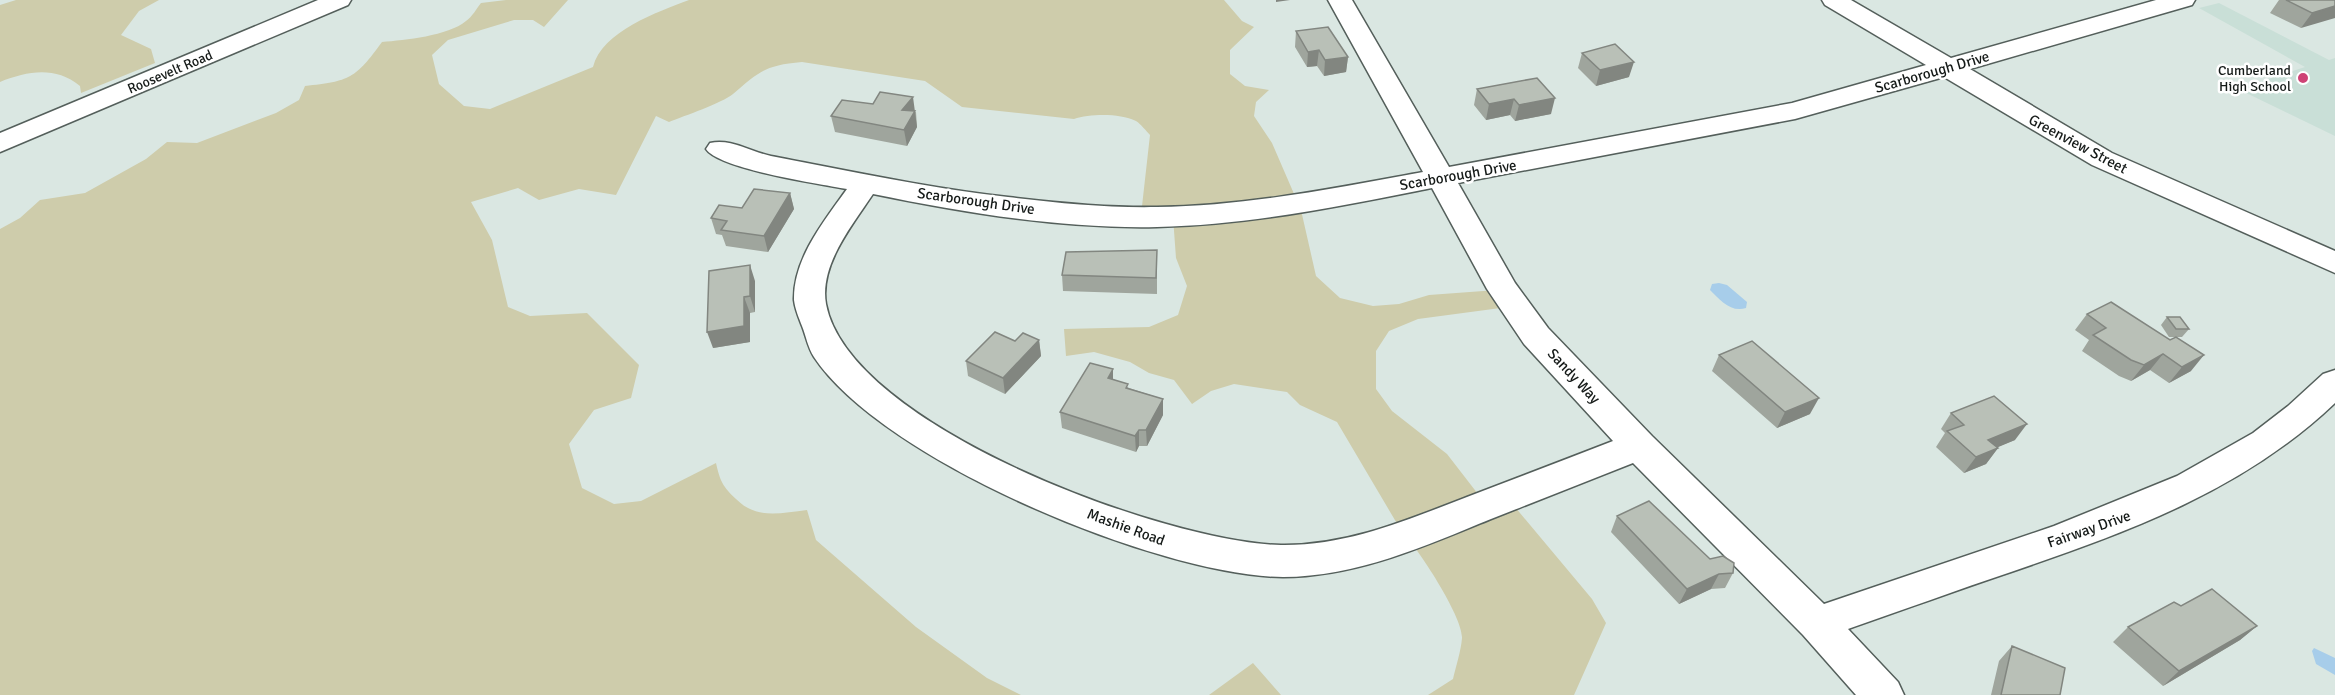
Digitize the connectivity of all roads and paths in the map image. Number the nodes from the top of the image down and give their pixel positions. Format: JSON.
{"nodes":[{"id":1,"x":339,"y":0,"type":"edge"},
{"id":2,"x":1340,"y":0,"type":"edge"},
{"id":3,"x":1834,"y":0,"type":"edge"},
{"id":4,"x":2183,"y":0,"type":"edge"},
{"id":5,"x":1948,"y":68,"type":"junction"},
{"id":6,"x":0,"y":143,"type":"edge"},
{"id":7,"x":720,"y":149,"type":"dead end"},
{"id":8,"x":1440,"y":178,"type":"junction"},
{"id":9,"x":866,"y":183,"type":"junction"},
{"id":10,"x":2335,"y":263,"type":"edge"},
{"id":11,"x":2335,"y":383,"type":"edge"},
{"id":12,"x":1639,"y":446,"type":"junction"},
{"id":13,"x":1817,"y":623,"type":"junction"},
{"id":14,"x":1883,"y":695,"type":"edge"}],
"edges":[{"from":1,"to":6,"type":"street","name":"Roosevelt Road"},
{"from":2,"to":8,"type":"street","name":"Sandy Way"},
{"from":3,"to":5,"type":"street","name":"Greenview Street"},
{"from":4,"to":5,"type":"street","name":"Scarborough Drive"},
{"from":5,"to":8,"type":"street","name":"Scarborough Drive"},
{"from":5,"to":10,"type":"street","name":"Greenview Street"},
{"from":7,"to":9,"type":"street","name":"Scarborough Drive"},
{"from":8,"to":9,"type":"street","name":"Scarborough Drive"},
{"from":8,"to":12,"type":"street","name":"Sandy Way"},
{"from":9,"to":12,"type":"street","name":"Mashie Road"},
{"from":11,"to":13,"type":"street","name":"Fairway Drive"},
{"from":12,"to":13,"type":"street","name":"Sandy Way"},
{"from":13,"to":14,"type":"street","name":"Sandy Way"}]}
